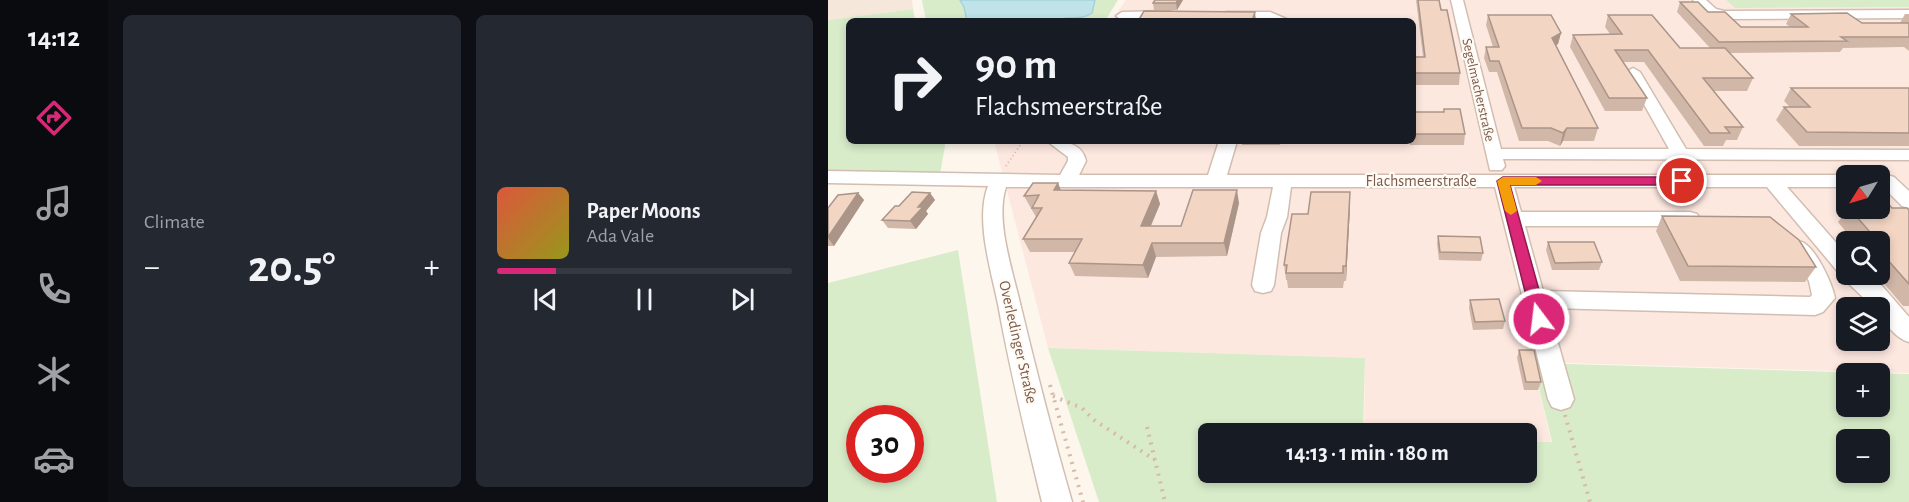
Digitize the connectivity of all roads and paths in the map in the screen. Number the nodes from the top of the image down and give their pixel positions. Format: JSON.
{"nodes":[{"id":1,"x":1134,"y":0,"type":"edge"},
{"id":2,"x":1456,"y":0,"type":"edge"},
{"id":3,"x":1699,"y":0,"type":"edge"},
{"id":4,"x":1909,"y":14,"type":"edge"},
{"id":5,"x":1184,"y":15,"type":"edge"},
{"id":6,"x":1218,"y":16,"type":"edge"},
{"id":7,"x":1120,"y":18,"type":"edge"},
{"id":8,"x":1276,"y":18,"type":"edge"},
{"id":9,"x":1633,"y":72,"type":"edge"},
{"id":10,"x":1021,"y":144,"type":"edge"},
{"id":11,"x":1061,"y":144,"type":"edge"},
{"id":12,"x":1227,"y":144,"type":"edge"},
{"id":13,"x":1493,"y":154,"type":"junction"},
{"id":14,"x":1682,"y":154,"type":"junction"},
{"id":15,"x":1909,"y":155,"type":"edge"},
{"id":16,"x":828,"y":177,"type":"edge"},
{"id":17,"x":1067,"y":180,"type":"junction"},
{"id":18,"x":1216,"y":180,"type":"junction"},
{"id":19,"x":1005,"y":181,"type":"junction"},
{"id":20,"x":1283,"y":181,"type":"junction"},
{"id":21,"x":1501,"y":181,"type":"junction"},
{"id":22,"x":1772,"y":181,"type":"junction"},
{"id":23,"x":1836,"y":181,"type":"edge"},
{"id":24,"x":1890,"y":181,"type":"edge"},
{"id":25,"x":1909,"y":181,"type":"edge"},
{"id":26,"x":1890,"y":187,"type":"edge"},
{"id":27,"x":1909,"y":202,"type":"edge"},
{"id":28,"x":1513,"y":219,"type":"junction"},
{"id":29,"x":1708,"y":219,"type":"edge"},
{"id":30,"x":1780,"y":230,"type":"edge"},
{"id":31,"x":1836,"y":255,"type":"edge"},
{"id":32,"x":1263,"y":285,"type":"dead end"},
{"id":33,"x":1866,"y":285,"type":"edge"},
{"id":34,"x":1534,"y":299,"type":"junction"},
{"id":35,"x":1909,"y":333,"type":"edge"},
{"id":36,"x":1053,"y":396,"type":"dead end"},
{"id":37,"x":1561,"y":399,"type":"joint"},
{"id":38,"x":1147,"y":428,"type":"dead end"},
{"id":39,"x":1155,"y":460,"type":"junction"},
{"id":40,"x":1057,"y":502,"type":"edge"},
{"id":41,"x":1165,"y":502,"type":"edge"},
{"id":42,"x":1590,"y":502,"type":"edge"}],
"edges":[{"from":1,"to":7,"type":"street"},
{"from":2,"to":13,"type":"street","name":"Segelmacherstraße"},
{"from":3,"to":4,"type":"street"},
{"from":5,"to":7,"type":"street"},
{"from":6,"to":8,"type":"street"},
{"from":9,"to":14,"type":"street"},
{"from":10,"to":19,"type":"path"},
{"from":11,"to":17,"type":"street"},
{"from":12,"to":18,"type":"street"},
{"from":13,"to":14,"type":"street","name":"Flachsmeerstraße"},
{"from":13,"to":21,"type":"street","name":"Segelmacherstraße"},
{"from":14,"to":15,"type":"street","name":"Flachsmeerstraße"},
{"from":16,"to":19,"type":"street","name":"Flachsmeerstraße"},
{"from":17,"to":18,"type":"street","name":"Flachsmeerstraße"},
{"from":17,"to":19,"type":"street","name":"Flachsmeerstraße"},
{"from":18,"to":20,"type":"street","name":"Flachsmeerstraße"},
{"from":19,"to":40,"type":"street","name":"Overledinger Straße"},
{"from":20,"to":21,"type":"street","name":"Flachsmeerstraße"},
{"from":20,"to":32,"type":"street"},
{"from":21,"to":22,"type":"street","name":"Flachsmeerstraße"},
{"from":21,"to":28,"type":"street","name":"Segelmacherstraße"},
{"from":22,"to":23,"type":"street","name":"Flachsmeerstraße"},
{"from":22,"to":31,"type":"street"},
{"from":24,"to":25,"type":"street"},
{"from":26,"to":27,"type":"street"},
{"from":28,"to":29,"type":"street"},
{"from":28,"to":34,"type":"street","name":"Segelmacherstraße"},
{"from":30,"to":34,"type":"street"},
{"from":33,"to":35,"type":"street"},
{"from":34,"to":37,"type":"street","name":"Segelmacherstraße"},
{"from":36,"to":39,"type":"path"},
{"from":37,"to":42,"type":"path"},
{"from":38,"to":39,"type":"path"},
{"from":39,"to":41,"type":"path"}]}
